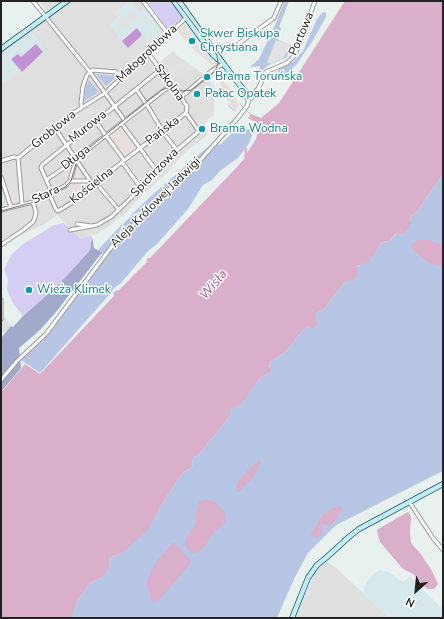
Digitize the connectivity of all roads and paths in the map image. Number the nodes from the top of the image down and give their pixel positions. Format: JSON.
{"nodes":[{"id":1,"x":33,"y":1,"type":"edge"},
{"id":2,"x":67,"y":1,"type":"edge"},
{"id":3,"x":143,"y":1,"type":"edge"},
{"id":4,"x":174,"y":1,"type":"edge"},
{"id":5,"x":179,"y":1,"type":"edge"},
{"id":6,"x":281,"y":1,"type":"edge"},
{"id":7,"x":315,"y":1,"type":"edge"},
{"id":8,"x":45,"y":16,"type":"junction"},
{"id":9,"x":188,"y":16,"type":"junction"},
{"id":10,"x":168,"y":34,"type":"junction"},
{"id":11,"x":213,"y":47,"type":"junction"},
{"id":12,"x":1,"y":49,"type":"edge"},
{"id":13,"x":148,"y":53,"type":"junction"},
{"id":14,"x":223,"y":64,"type":"junction"},
{"id":15,"x":160,"y":70,"type":"junction"},
{"id":16,"x":90,"y":72,"type":"junction"},
{"id":17,"x":122,"y":76,"type":"junction"},
{"id":18,"x":173,"y":87,"type":"junction"},
{"id":19,"x":136,"y":89,"type":"junction"},
{"id":20,"x":104,"y":92,"type":"junction"},
{"id":21,"x":249,"y":96,"type":"junction"},
{"id":22,"x":180,"y":97,"type":"junction"},
{"id":23,"x":147,"y":104,"type":"junction"},
{"id":24,"x":115,"y":106,"type":"junction"},
{"id":25,"x":82,"y":107,"type":"junction"},
{"id":26,"x":186,"y":113,"type":"junction"},
{"id":27,"x":96,"y":122,"type":"junction"},
{"id":28,"x":124,"y":122,"type":"junction"},
{"id":29,"x":55,"y":128,"type":"junction"},
{"id":30,"x":164,"y":131,"type":"junction"},
{"id":31,"x":198,"y":131,"type":"joint"},
{"id":32,"x":106,"y":136,"type":"junction"},
{"id":33,"x":66,"y":144,"type":"junction"},
{"id":34,"x":140,"y":148,"type":"junction"},
{"id":35,"x":176,"y":150,"type":"junction"},
{"id":36,"x":18,"y":158,"type":"junction"},
{"id":37,"x":76,"y":160,"type":"junction"},
{"id":38,"x":1,"y":161,"type":"edge"},
{"id":39,"x":123,"y":161,"type":"junction"},
{"id":40,"x":156,"y":170,"type":"junction"},
{"id":41,"x":1,"y":177,"type":"edge"},
{"id":42,"x":46,"y":180,"type":"junction"},
{"id":43,"x":70,"y":181,"type":"junction"},
{"id":44,"x":90,"y":181,"type":"junction"},
{"id":45,"x":96,"y":182,"type":"junction"},
{"id":46,"x":93,"y":186,"type":"junction"},
{"id":47,"x":141,"y":188,"type":"junction"},
{"id":48,"x":51,"y":194,"type":"junction"},
{"id":49,"x":33,"y":202,"type":"junction"},
{"id":50,"x":22,"y":204,"type":"junction"},
{"id":51,"x":11,"y":207,"type":"junction"},
{"id":52,"x":1,"y":210,"type":"edge"},
{"id":53,"x":119,"y":210,"type":"junction"},
{"id":54,"x":58,"y":211,"type":"joint"},
{"id":55,"x":77,"y":224,"type":"dead end"},
{"id":56,"x":93,"y":226,"type":"junction"},
{"id":57,"x":70,"y":230,"type":"dead end"},
{"id":58,"x":1,"y":245,"type":"edge"},
{"id":59,"x":1,"y":300,"type":"edge"},
{"id":60,"x":1,"y":319,"type":"edge"},
{"id":61,"x":1,"y":380,"type":"edge"},
{"id":62,"x":443,"y":484,"type":"edge"},
{"id":63,"x":410,"y":503,"type":"junction"},
{"id":64,"x":443,"y":550,"type":"edge"},
{"id":65,"x":292,"y":618,"type":"edge"}],
"edges":[{"from":1,"to":8,"type":"street"},
{"from":2,"to":8,"type":"street"},
{"from":3,"to":10,"type":"street"},
{"from":4,"to":9,"type":"street"},
{"from":5,"to":9,"type":"street"},
{"from":6,"to":11,"type":"street"},
{"from":7,"to":21,"type":"street","name":"Portowa"},
{"from":8,"to":12,"type":"street"},
{"from":8,"to":16,"type":"street"},
{"from":9,"to":10,"type":"street","name":"Małogroblowa"},
{"from":9,"to":11,"type":"street"},
{"from":9,"to":14,"type":"street"},
{"from":10,"to":13,"type":"street","name":"Małogroblowa"},
{"from":11,"to":14,"type":"street"},
{"from":13,"to":15,"type":"street","name":"Szkolna"},
{"from":13,"to":17,"type":"street","name":"Małogroblowa"},
{"from":14,"to":21,"type":"street"},
{"from":14,"to":22,"type":"street"},
{"from":15,"to":18,"type":"street","name":"Szkolna"},
{"from":15,"to":19,"type":"street","name":"Murowa"},
{"from":16,"to":17,"type":"street"},
{"from":16,"to":20,"type":"street"},
{"from":16,"to":25,"type":"street"},
{"from":17,"to":20,"type":"street","name":"Małogroblowa"},
{"from":18,"to":22,"type":"street","name":"Szkolna"},
{"from":18,"to":23,"type":"street","name":"Długa"},
{"from":19,"to":23,"type":"street"},
{"from":19,"to":24,"type":"street","name":"Murowa"},
{"from":20,"to":24,"type":"street"},
{"from":20,"to":25,"type":"street","name":"Groblowa"},
{"from":21,"to":61,"type":"street","name":"Aleja Królowej Jadwigi"},
{"from":22,"to":26,"type":"street","name":"Szkolna"},
{"from":23,"to":28,"type":"street","name":"Długa"},
{"from":23,"to":30,"type":"street"},
{"from":24,"to":27,"type":"street","name":"Murowa"},
{"from":24,"to":28,"type":"street"},
{"from":25,"to":29,"type":"street","name":"Groblowa"},
{"from":26,"to":30,"type":"street","name":"Pańska"},
{"from":26,"to":31,"type":"street","name":"Szkolna"},
{"from":27,"to":32,"type":"street"},
{"from":27,"to":33,"type":"street","name":"Murowa"},
{"from":28,"to":32,"type":"street","name":"Długa"},
{"from":28,"to":34,"type":"street"},
{"from":29,"to":33,"type":"street"},
{"from":29,"to":36,"type":"street","name":"Groblowa"},
{"from":30,"to":34,"type":"street","name":"Pańska"},
{"from":30,"to":35,"type":"street"},
{"from":31,"to":35,"type":"street","name":"Spichrzowa"},
{"from":32,"to":37,"type":"street","name":"Długa"},
{"from":32,"to":39,"type":"street"},
{"from":33,"to":37,"type":"street"},
{"from":33,"to":42,"type":"street","name":"Murowa"},
{"from":34,"to":39,"type":"street","name":"Pańska"},
{"from":34,"to":40,"type":"street"},
{"from":35,"to":40,"type":"street","name":"Spichrzowa"},
{"from":36,"to":38,"type":"street","name":"Groblowa"},
{"from":36,"to":50,"type":"street"},
{"from":37,"to":42,"type":"street","name":"Długa"},
{"from":37,"to":43,"type":"street","name":"Stara"},
{"from":37,"to":44,"type":"street"},
{"from":39,"to":45,"type":"street","name":"Kościelna"},
{"from":39,"to":47,"type":"street"},
{"from":40,"to":47,"type":"street","name":"Spichrzowa"},
{"from":41,"to":51,"type":"street"},
{"from":42,"to":48,"type":"street","name":"Murowa"},
{"from":43,"to":44,"type":"street"},
{"from":43,"to":48,"type":"street","name":"Stara"},
{"from":44,"to":46,"type":"street"},
{"from":45,"to":46,"type":"street","name":"Kościelna"},
{"from":45,"to":53,"type":"street"},
{"from":46,"to":54,"type":"street","name":"Kościelna"},
{"from":47,"to":53,"type":"street","name":"Spichrzowa"},
{"from":48,"to":49,"type":"street","name":"Stara"},
{"from":48,"to":54,"type":"street","name":"Murowa"},
{"from":49,"to":50,"type":"street","name":"Stara"},
{"from":49,"to":58,"type":"street"},
{"from":50,"to":51,"type":"street","name":"Stara"},
{"from":51,"to":52,"type":"street","name":"Stara"},
{"from":53,"to":56,"type":"street","name":"Spichrzowa"},
{"from":55,"to":56,"type":"street"},
{"from":56,"to":57,"type":"street","name":"Spichrzowa"},
{"from":59,"to":60,"type":"street"},
{"from":62,"to":63,"type":"street"},
{"from":63,"to":64,"type":"street"},
{"from":63,"to":65,"type":"street"}]}
